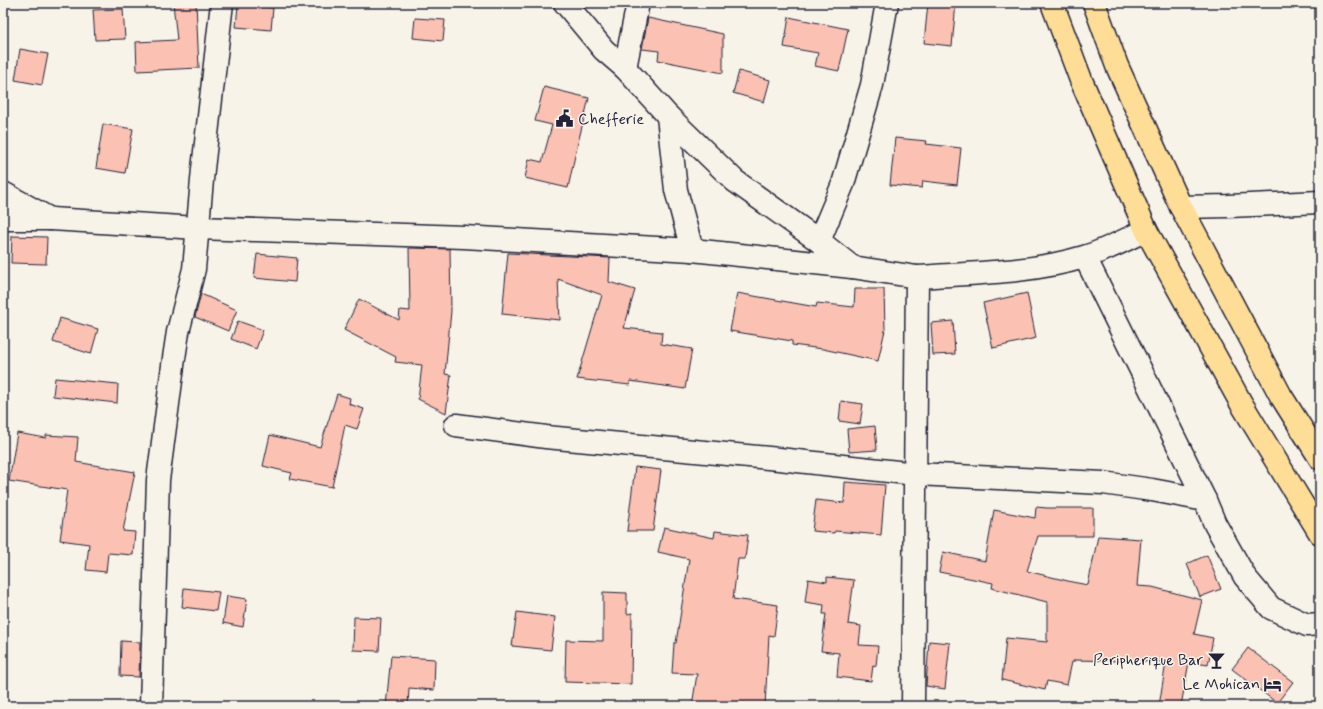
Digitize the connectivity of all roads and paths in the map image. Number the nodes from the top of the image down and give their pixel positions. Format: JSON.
{"nodes":[{"id":1,"x":222,"y":3,"type":"edge"},
{"id":2,"x":566,"y":3,"type":"edge"},
{"id":3,"x":638,"y":3,"type":"edge"},
{"id":4,"x":887,"y":3,"type":"edge"},
{"id":5,"x":1052,"y":3,"type":"edge"},
{"id":6,"x":1094,"y":3,"type":"edge"},
{"id":7,"x":625,"y":68,"type":"junction"},
{"id":8,"x":668,"y":116,"type":"junction"},
{"id":9,"x":3,"y":193,"type":"edge"},
{"id":10,"x":1320,"y":202,"type":"edge"},
{"id":11,"x":1181,"y":206,"type":"junction"},
{"id":12,"x":51,"y":219,"type":"junction"},
{"id":13,"x":3,"y":220,"type":"edge"},
{"id":14,"x":198,"y":228,"type":"junction"},
{"id":15,"x":1146,"y":230,"type":"junction"},
{"id":16,"x":819,"y":241,"type":"junction"},
{"id":17,"x":692,"y":250,"type":"junction"},
{"id":18,"x":1085,"y":257,"type":"junction"},
{"id":19,"x":852,"y":267,"type":"junction"},
{"id":20,"x":917,"y":277,"type":"junction"},
{"id":21,"x":456,"y":425,"type":"dead end"},
{"id":22,"x":1320,"y":458,"type":"edge"},
{"id":23,"x":916,"y":474,"type":"junction"},
{"id":24,"x":1205,"y":500,"type":"junction"},
{"id":25,"x":1320,"y":533,"type":"edge"},
{"id":26,"x":1320,"y":624,"type":"edge"},
{"id":27,"x":151,"y":706,"type":"edge"},
{"id":28,"x":913,"y":706,"type":"edge"}],
"edges":[{"from":1,"to":14,"type":"street"},
{"from":2,"to":7,"type":"street"},
{"from":3,"to":7,"type":"street"},
{"from":4,"to":16,"type":"street"},
{"from":5,"to":15,"type":"main road"},
{"from":6,"to":11,"type":"main road"},
{"from":7,"to":8,"type":"street"},
{"from":8,"to":16,"type":"street"},
{"from":8,"to":17,"type":"street"},
{"from":9,"to":12,"type":"street"},
{"from":10,"to":11,"type":"street"},
{"from":11,"to":22,"type":"main road"},
{"from":12,"to":13,"type":"street"},
{"from":12,"to":14,"type":"street"},
{"from":14,"to":17,"type":"street"},
{"from":14,"to":27,"type":"street"},
{"from":15,"to":18,"type":"street"},
{"from":15,"to":25,"type":"main road"},
{"from":16,"to":19,"type":"street"},
{"from":17,"to":19,"type":"street"},
{"from":18,"to":20,"type":"street"},
{"from":18,"to":24,"type":"street"},
{"from":19,"to":20,"type":"street"},
{"from":20,"to":23,"type":"street"},
{"from":21,"to":23,"type":"street"},
{"from":23,"to":24,"type":"street"},
{"from":23,"to":28,"type":"street"},
{"from":24,"to":26,"type":"street"}]}
